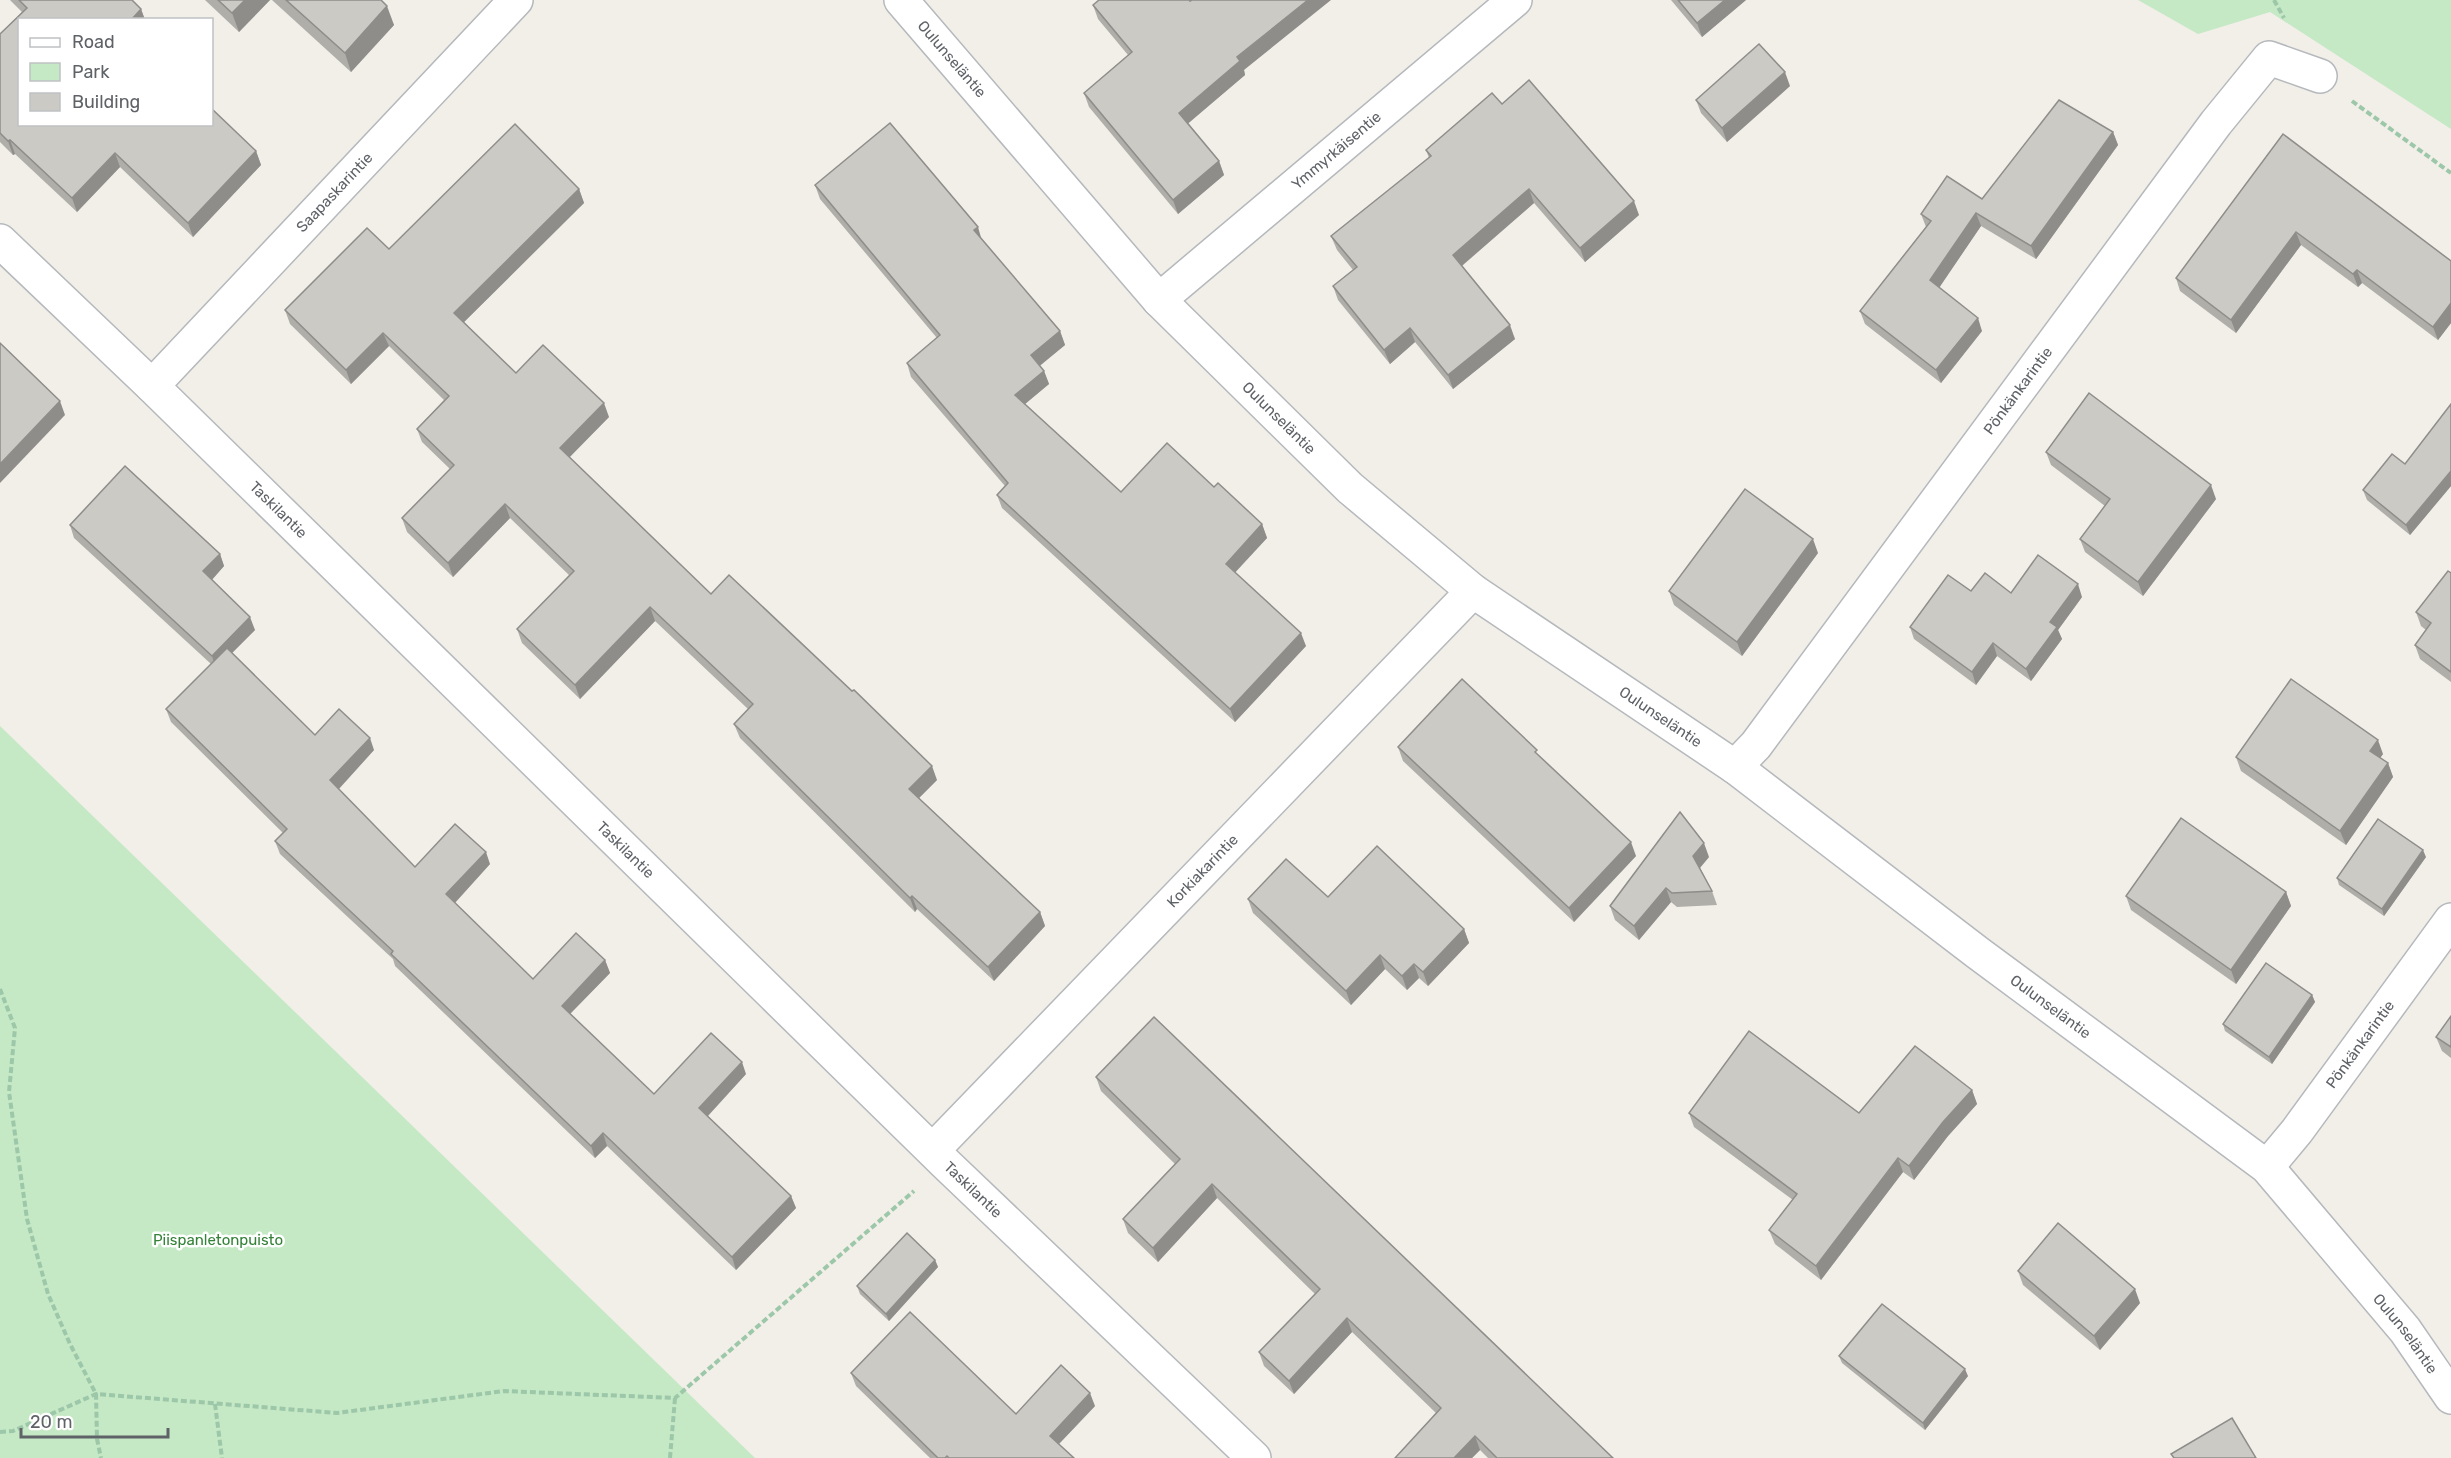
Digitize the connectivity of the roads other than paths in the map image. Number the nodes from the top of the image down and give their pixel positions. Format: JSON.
{"nodes":[{"id":1,"x":516,"y":0,"type":"edge"},
{"id":2,"x":901,"y":0,"type":"edge"},
{"id":3,"x":1515,"y":0,"type":"edge"},
{"id":4,"x":2320,"y":76,"type":"road end"},
{"id":5,"x":0,"y":241,"type":"edge"},
{"id":6,"x":1159,"y":300,"type":"junction"},
{"id":7,"x":152,"y":386,"type":"junction"},
{"id":8,"x":1473,"y":591,"type":"junction"},
{"id":9,"x":1735,"y":768,"type":"junction"},
{"id":10,"x":2451,"y":920,"type":"edge"},
{"id":11,"x":939,"y":1157,"type":"junction"},
{"id":12,"x":2267,"y":1167,"type":"junction"},
{"id":13,"x":2451,"y":1397,"type":"edge"},
{"id":14,"x":1254,"y":1458,"type":"edge"}],
"edges":[{"from":1,"to":7,"type":"street","name":"Saapaskarintie"},
{"from":2,"to":6,"type":"street","name":"Oulunseläntie"},
{"from":3,"to":6,"type":"street","name":"Ymmyrkäisentie"},
{"from":4,"to":9,"type":"street","name":"Pönkänkarintie"},
{"from":5,"to":7,"type":"street","name":"Taskilantie"},
{"from":6,"to":8,"type":"street","name":"Oulunseläntie"},
{"from":7,"to":11,"type":"street","name":"Taskilantie"},
{"from":8,"to":9,"type":"street","name":"Oulunseläntie"},
{"from":8,"to":11,"type":"street","name":"Korkiakarintie"},
{"from":9,"to":12,"type":"street","name":"Oulunseläntie"},
{"from":10,"to":12,"type":"street","name":"Pönkänkarintie"},
{"from":11,"to":14,"type":"street","name":"Taskilantie"},
{"from":12,"to":13,"type":"street","name":"Oulunseläntie"}]}
